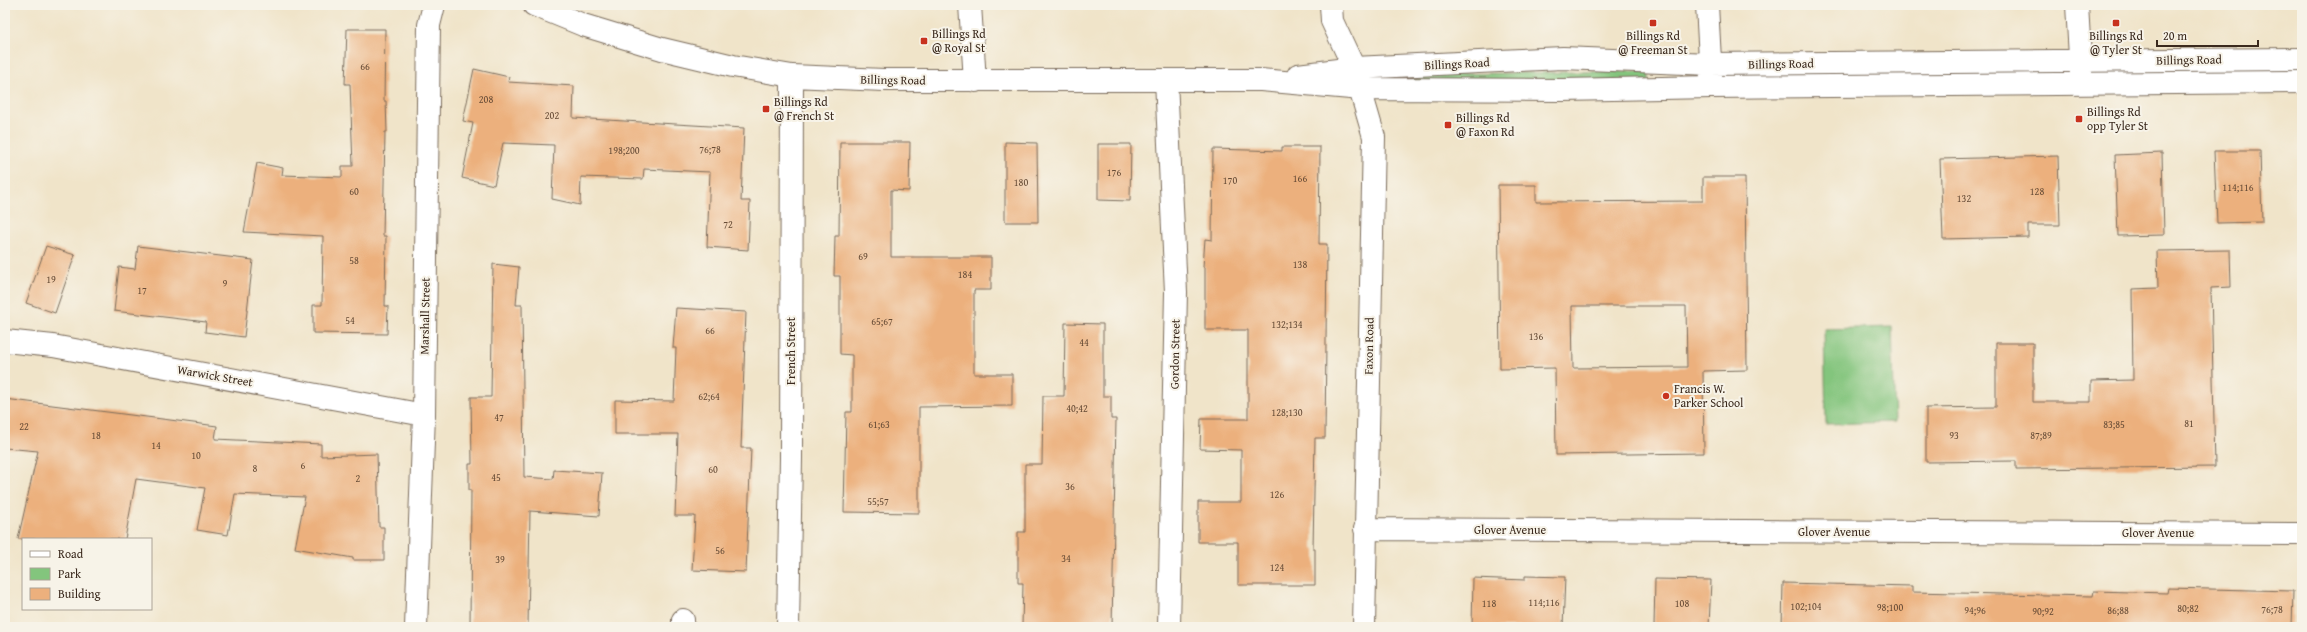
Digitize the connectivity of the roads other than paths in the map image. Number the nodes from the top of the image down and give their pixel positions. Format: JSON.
{"nodes":[{"id":1,"x":434,"y":5,"type":"edge"},
{"id":2,"x":534,"y":5,"type":"edge"},
{"id":3,"x":970,"y":5,"type":"edge"},
{"id":4,"x":1331,"y":5,"type":"edge"},
{"id":5,"x":1707,"y":5,"type":"edge"},
{"id":6,"x":2077,"y":5,"type":"edge"},
{"id":7,"x":583,"y":15,"type":"edge"},
{"id":8,"x":2302,"y":59,"type":"edge"},
{"id":9,"x":2080,"y":61,"type":"junction"},
{"id":10,"x":1710,"y":64,"type":"junction"},
{"id":11,"x":1354,"y":68,"type":"junction"},
{"id":12,"x":792,"y":76,"type":"junction"},
{"id":13,"x":1166,"y":80,"type":"junction"},
{"id":14,"x":1261,"y":80,"type":"junction"},
{"id":15,"x":976,"y":81,"type":"junction"},
{"id":16,"x":2302,"y":82,"type":"edge"},
{"id":17,"x":2082,"y":84,"type":"junction"},
{"id":18,"x":1711,"y":87,"type":"junction"},
{"id":19,"x":1362,"y":89,"type":"junction"},
{"id":20,"x":5,"y":341,"type":"edge"},
{"id":21,"x":424,"y":415,"type":"junction"},
{"id":22,"x":1365,"y":529,"type":"junction"},
{"id":23,"x":2302,"y":534,"type":"edge"},
{"id":24,"x":416,"y":627,"type":"edge"},
{"id":25,"x":788,"y":627,"type":"edge"},
{"id":26,"x":1170,"y":627,"type":"edge"},
{"id":27,"x":1364,"y":627,"type":"edge"}],
"edges":[{"from":1,"to":21,"type":"street","name":"Marshall Street"},
{"from":2,"to":7,"type":"street","name":"Billings Road"},
{"from":3,"to":15,"type":"street"},
{"from":4,"to":11,"type":"street","name":"Faxon Road"},
{"from":5,"to":10,"type":"street"},
{"from":6,"to":9,"type":"street"},
{"from":7,"to":12,"type":"street","name":"Billings Road"},
{"from":8,"to":9,"type":"street","name":"Billings Road"},
{"from":9,"to":10,"type":"street","name":"Billings Road"},
{"from":9,"to":17,"type":"street"},
{"from":10,"to":11,"type":"street","name":"Billings Road"},
{"from":10,"to":18,"type":"street"},
{"from":11,"to":14,"type":"street","name":"Billings Road"},
{"from":11,"to":19,"type":"street","name":"Faxon Road"},
{"from":12,"to":15,"type":"street","name":"Billings Road"},
{"from":12,"to":25,"type":"street","name":"French Street"},
{"from":13,"to":14,"type":"street","name":"Billings Road"},
{"from":13,"to":15,"type":"street","name":"Billings Road"},
{"from":13,"to":26,"type":"street","name":"Gordon Street"},
{"from":14,"to":19,"type":"street","name":"Billings Road"},
{"from":16,"to":17,"type":"street","name":"Billings Road"},
{"from":17,"to":18,"type":"street","name":"Billings Road"},
{"from":18,"to":19,"type":"street","name":"Billings Road"},
{"from":19,"to":22,"type":"street","name":"Faxon Road"},
{"from":20,"to":21,"type":"street","name":"Warwick Street"},
{"from":21,"to":24,"type":"street","name":"Marshall Street"},
{"from":22,"to":23,"type":"street","name":"Glover Avenue"},
{"from":22,"to":27,"type":"street","name":"Faxon Road"}]}
